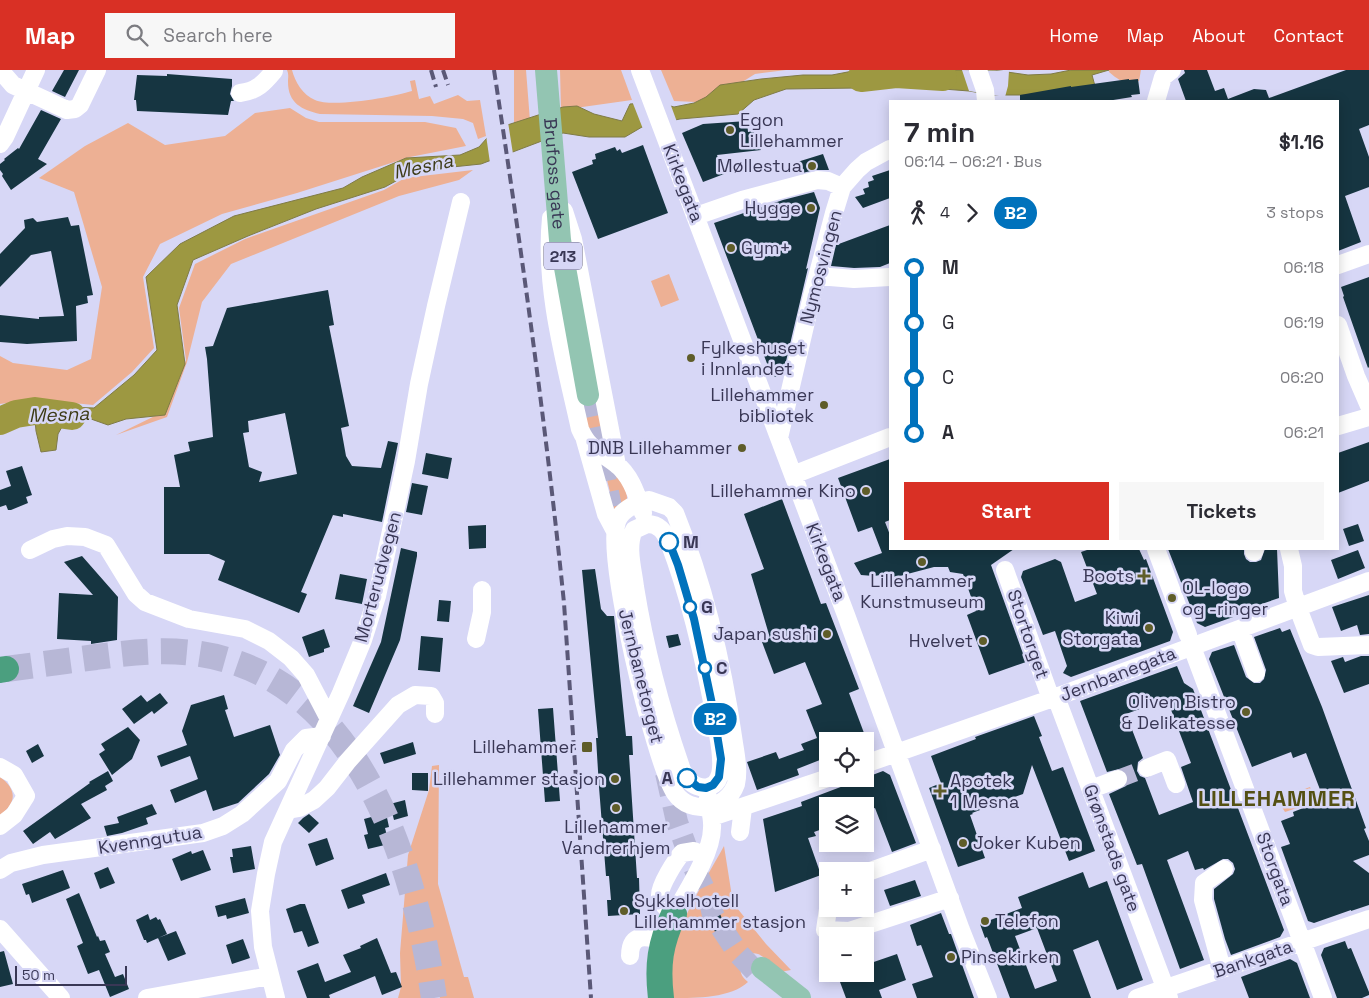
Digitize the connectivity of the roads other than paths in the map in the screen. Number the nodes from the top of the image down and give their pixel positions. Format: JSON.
{"nodes":[{"id":1,"x":0,"y":70,"type":"edge"},
{"id":2,"x":36,"y":70,"type":"edge"},
{"id":3,"x":97,"y":70,"type":"edge"},
{"id":4,"x":546,"y":70,"type":"edge"},
{"id":5,"x":640,"y":70,"type":"edge"},
{"id":6,"x":978,"y":70,"type":"edge"},
{"id":7,"x":1172,"y":70,"type":"edge"},
{"id":8,"x":275,"y":74,"type":"edge"},
{"id":9,"x":26,"y":91,"type":"junction"},
{"id":10,"x":240,"y":93,"type":"dead end"},
{"id":11,"x":986,"y":98,"type":"edge"},
{"id":12,"x":1155,"y":100,"type":"edge"},
{"id":13,"x":0,"y":144,"type":"edge"},
{"id":14,"x":889,"y":149,"type":"edge"},
{"id":15,"x":555,"y":183,"type":"junction"},
{"id":16,"x":842,"y":187,"type":"junction"},
{"id":17,"x":461,"y":202,"type":"dead end"},
{"id":18,"x":696,"y":216,"type":"junction"},
{"id":19,"x":1369,"y":254,"type":"edge"},
{"id":20,"x":1339,"y":265,"type":"edge"},
{"id":21,"x":818,"y":276,"type":"junction"},
{"id":22,"x":889,"y":277,"type":"edge"},
{"id":23,"x":1339,"y":328,"type":"edge"},
{"id":24,"x":588,"y":395,"type":"tunnel mouth"},
{"id":25,"x":1369,"y":406,"type":"edge"},
{"id":26,"x":1369,"y":417,"type":"edge"},
{"id":27,"x":1339,"y":426,"type":"edge"},
{"id":28,"x":889,"y":437,"type":"edge"},
{"id":29,"x":779,"y":438,"type":"junction"},
{"id":30,"x":584,"y":440,"type":"junction"},
{"id":31,"x":617,"y":465,"type":"junction"},
{"id":32,"x":793,"y":476,"type":"junction"},
{"id":33,"x":639,"y":502,"type":"junction"},
{"id":34,"x":647,"y":524,"type":"junction"},
{"id":35,"x":615,"y":532,"type":"junction"},
{"id":36,"x":30,"y":550,"type":"dead end"},
{"id":37,"x":1156,"y":550,"type":"edge"},
{"id":38,"x":1289,"y":550,"type":"edge"},
{"id":39,"x":1005,"y":570,"type":"dead end"},
{"id":40,"x":1369,"y":581,"type":"edge"},
{"id":41,"x":482,"y":590,"type":"dead end"},
{"id":42,"x":1298,"y":608,"type":"junction"},
{"id":43,"x":1240,"y":629,"type":"junction"},
{"id":44,"x":476,"y":639,"type":"dead end"},
{"id":45,"x":1192,"y":645,"type":"junction"},
{"id":46,"x":1369,"y":645,"type":"edge"},
{"id":47,"x":1256,"y":673,"type":"dead end"},
{"id":48,"x":1053,"y":698,"type":"junction"},
{"id":49,"x":436,"y":714,"type":"dead end"},
{"id":50,"x":329,"y":719,"type":"junction"},
{"id":51,"x":322,"y":736,"type":"junction"},
{"id":52,"x":896,"y":753,"type":"junction"},
{"id":53,"x":874,"y":761,"type":"edge"},
{"id":54,"x":1147,"y":768,"type":"tunnel mouth"},
{"id":55,"x":7,"y":771,"type":"edge"},
{"id":56,"x":1118,"y":779,"type":"tunnel mouth"},
{"id":57,"x":819,"y":781,"type":"edge"},
{"id":58,"x":1176,"y":784,"type":"dead end"},
{"id":59,"x":706,"y":788,"type":"junction"},
{"id":60,"x":1091,"y":789,"type":"junction"},
{"id":61,"x":741,"y":808,"type":"junction"},
{"id":62,"x":288,"y":810,"type":"junction"},
{"id":63,"x":711,"y":812,"type":"junction"},
{"id":64,"x":0,"y":826,"type":"edge"},
{"id":65,"x":740,"y":832,"type":"dead end"},
{"id":66,"x":932,"y":849,"type":"junction"},
{"id":67,"x":704,"y":855,"type":"junction"},
{"id":68,"x":1224,"y":869,"type":"dead end"},
{"id":69,"x":0,"y":870,"type":"edge"},
{"id":70,"x":874,"y":870,"type":"edge"},
{"id":71,"x":950,"y":898,"type":"junction"},
{"id":72,"x":674,"y":914,"type":"junction"},
{"id":73,"x":827,"y":917,"type":"edge"},
{"id":74,"x":1369,"y":919,"type":"edge"},
{"id":75,"x":0,"y":929,"type":"edge"},
{"id":76,"x":664,"y":941,"type":"junction"},
{"id":77,"x":1302,"y":942,"type":"junction"},
{"id":78,"x":630,"y":956,"type":"dead end"},
{"id":79,"x":1222,"y":969,"type":"junction"},
{"id":80,"x":270,"y":976,"type":"junction"},
{"id":81,"x":1167,"y":993,"type":"edge"},
{"id":82,"x":61,"y":998,"type":"edge"},
{"id":83,"x":147,"y":998,"type":"edge"},
{"id":84,"x":276,"y":998,"type":"edge"},
{"id":85,"x":661,"y":998,"type":"edge"},
{"id":86,"x":785,"y":998,"type":"edge"},
{"id":87,"x":800,"y":998,"type":"edge"},
{"id":88,"x":988,"y":998,"type":"edge"},
{"id":89,"x":1137,"y":998,"type":"edge"},
{"id":90,"x":1323,"y":998,"type":"edge"}],
"edges":[{"from":1,"to":9,"type":"street"},
{"from":2,"to":9,"type":"street"},
{"from":3,"to":9,"type":"street"},
{"from":4,"to":15,"type":"main road","name":"Brufoss gate","number":"213"},
{"from":5,"to":18,"type":"street","name":"Kirkegata"},
{"from":6,"to":11,"type":"street"},
{"from":7,"to":12,"type":"street"},
{"from":8,"to":10,"type":"street"},
{"from":9,"to":13,"type":"street"},
{"from":14,"to":16,"type":"street","name":"Nymosvingen"},
{"from":15,"to":24,"type":"main road","name":"Brufoss gate","number":"213"},
{"from":15,"to":30,"type":"street"},
{"from":15,"to":31,"type":"street"},
{"from":16,"to":18,"type":"street"},
{"from":16,"to":21,"type":"street","name":"Nymosvingen"},
{"from":17,"to":50,"type":"street","name":"Morterudvegen"},
{"from":18,"to":29,"type":"street","name":"Kirkegata"},
{"from":19,"to":20,"type":"street"},
{"from":21,"to":22,"type":"street"},
{"from":21,"to":29,"type":"street","name":"Nymosvingen"},
{"from":23,"to":25,"type":"street"},
{"from":26,"to":27,"type":"street"},
{"from":28,"to":32,"type":"street"},
{"from":29,"to":32,"type":"street","name":"Kirkegata"},
{"from":30,"to":31,"type":"street"},
{"from":30,"to":35,"type":"street"},
{"from":31,"to":33,"type":"street"},
{"from":32,"to":52,"type":"street","name":"Kirkegata"},
{"from":33,"to":34,"type":"street"},
{"from":33,"to":35,"type":"street"},
{"from":33,"to":63,"type":"street"},
{"from":34,"to":59,"type":"street"},
{"from":34,"to":59,"type":"street"},
{"from":35,"to":63,"type":"street","name":"Jernbanetorget"},
{"from":36,"to":50,"type":"street"},
{"from":37,"to":45,"type":"street","name":"Storgata"},
{"from":38,"to":42,"type":"street"},
{"from":39,"to":48,"type":"street","name":"Stortorget"},
{"from":40,"to":42,"type":"street","name":"Jernbanegata"},
{"from":41,"to":44,"type":"street"},
{"from":42,"to":43,"type":"street","name":"Jernbanegata"},
{"from":42,"to":46,"type":"street"},
{"from":43,"to":45,"type":"street","name":"Jernbanegata"},
{"from":43,"to":47,"type":"street"},
{"from":45,"to":48,"type":"street","name":"Jernbanegata"},
{"from":45,"to":77,"type":"street","name":"Storgata"},
{"from":48,"to":52,"type":"street","name":"Jernbanegata"},
{"from":48,"to":60,"type":"street","name":"Grønstads gate"},
{"from":49,"to":62,"type":"street"},
{"from":50,"to":51,"type":"street","name":"Morterudvegen"},
{"from":51,"to":62,"type":"street","name":"Morterudvegen"},
{"from":51,"to":69,"type":"street","name":"Kvenngutua"},
{"from":52,"to":53,"type":"street","name":"Jernbanegata"},
{"from":52,"to":66,"type":"street","name":"Kirkegata"},
{"from":54,"to":58,"type":"street"},
{"from":55,"to":64,"type":"street"},
{"from":56,"to":60,"type":"street"},
{"from":57,"to":61,"type":"street"},
{"from":59,"to":63,"type":"street"},
{"from":60,"to":81,"type":"street","name":"Grønstads gate"},
{"from":61,"to":63,"type":"street"},
{"from":61,"to":65,"type":"street"},
{"from":62,"to":80,"type":"street","name":"Morterudvegen"},
{"from":63,"to":67,"type":"street"},
{"from":66,"to":70,"type":"street"},
{"from":66,"to":71,"type":"street","name":"Kirkegata"},
{"from":67,"to":72,"type":"street"},
{"from":67,"to":72,"type":"street"},
{"from":68,"to":79,"type":"street"},
{"from":71,"to":73,"type":"street"},
{"from":71,"to":88,"type":"street","name":"Kirkegata"},
{"from":72,"to":76,"type":"highway"},
{"from":74,"to":77,"type":"street","name":"Bankgata"},
{"from":75,"to":82,"type":"street"},
{"from":76,"to":78,"type":"street"},
{"from":76,"to":85,"type":"highway"},
{"from":77,"to":79,"type":"street","name":"Bankgata"},
{"from":77,"to":90,"type":"street","name":"Storgata"},
{"from":79,"to":81,"type":"street","name":"Bankgata"},
{"from":80,"to":83,"type":"street"},
{"from":80,"to":84,"type":"street","name":"Morterudvegen"},
{"from":81,"to":89,"type":"street","name":"Bankgata"},
{"from":86,"to":87,"type":"main road"}]}
